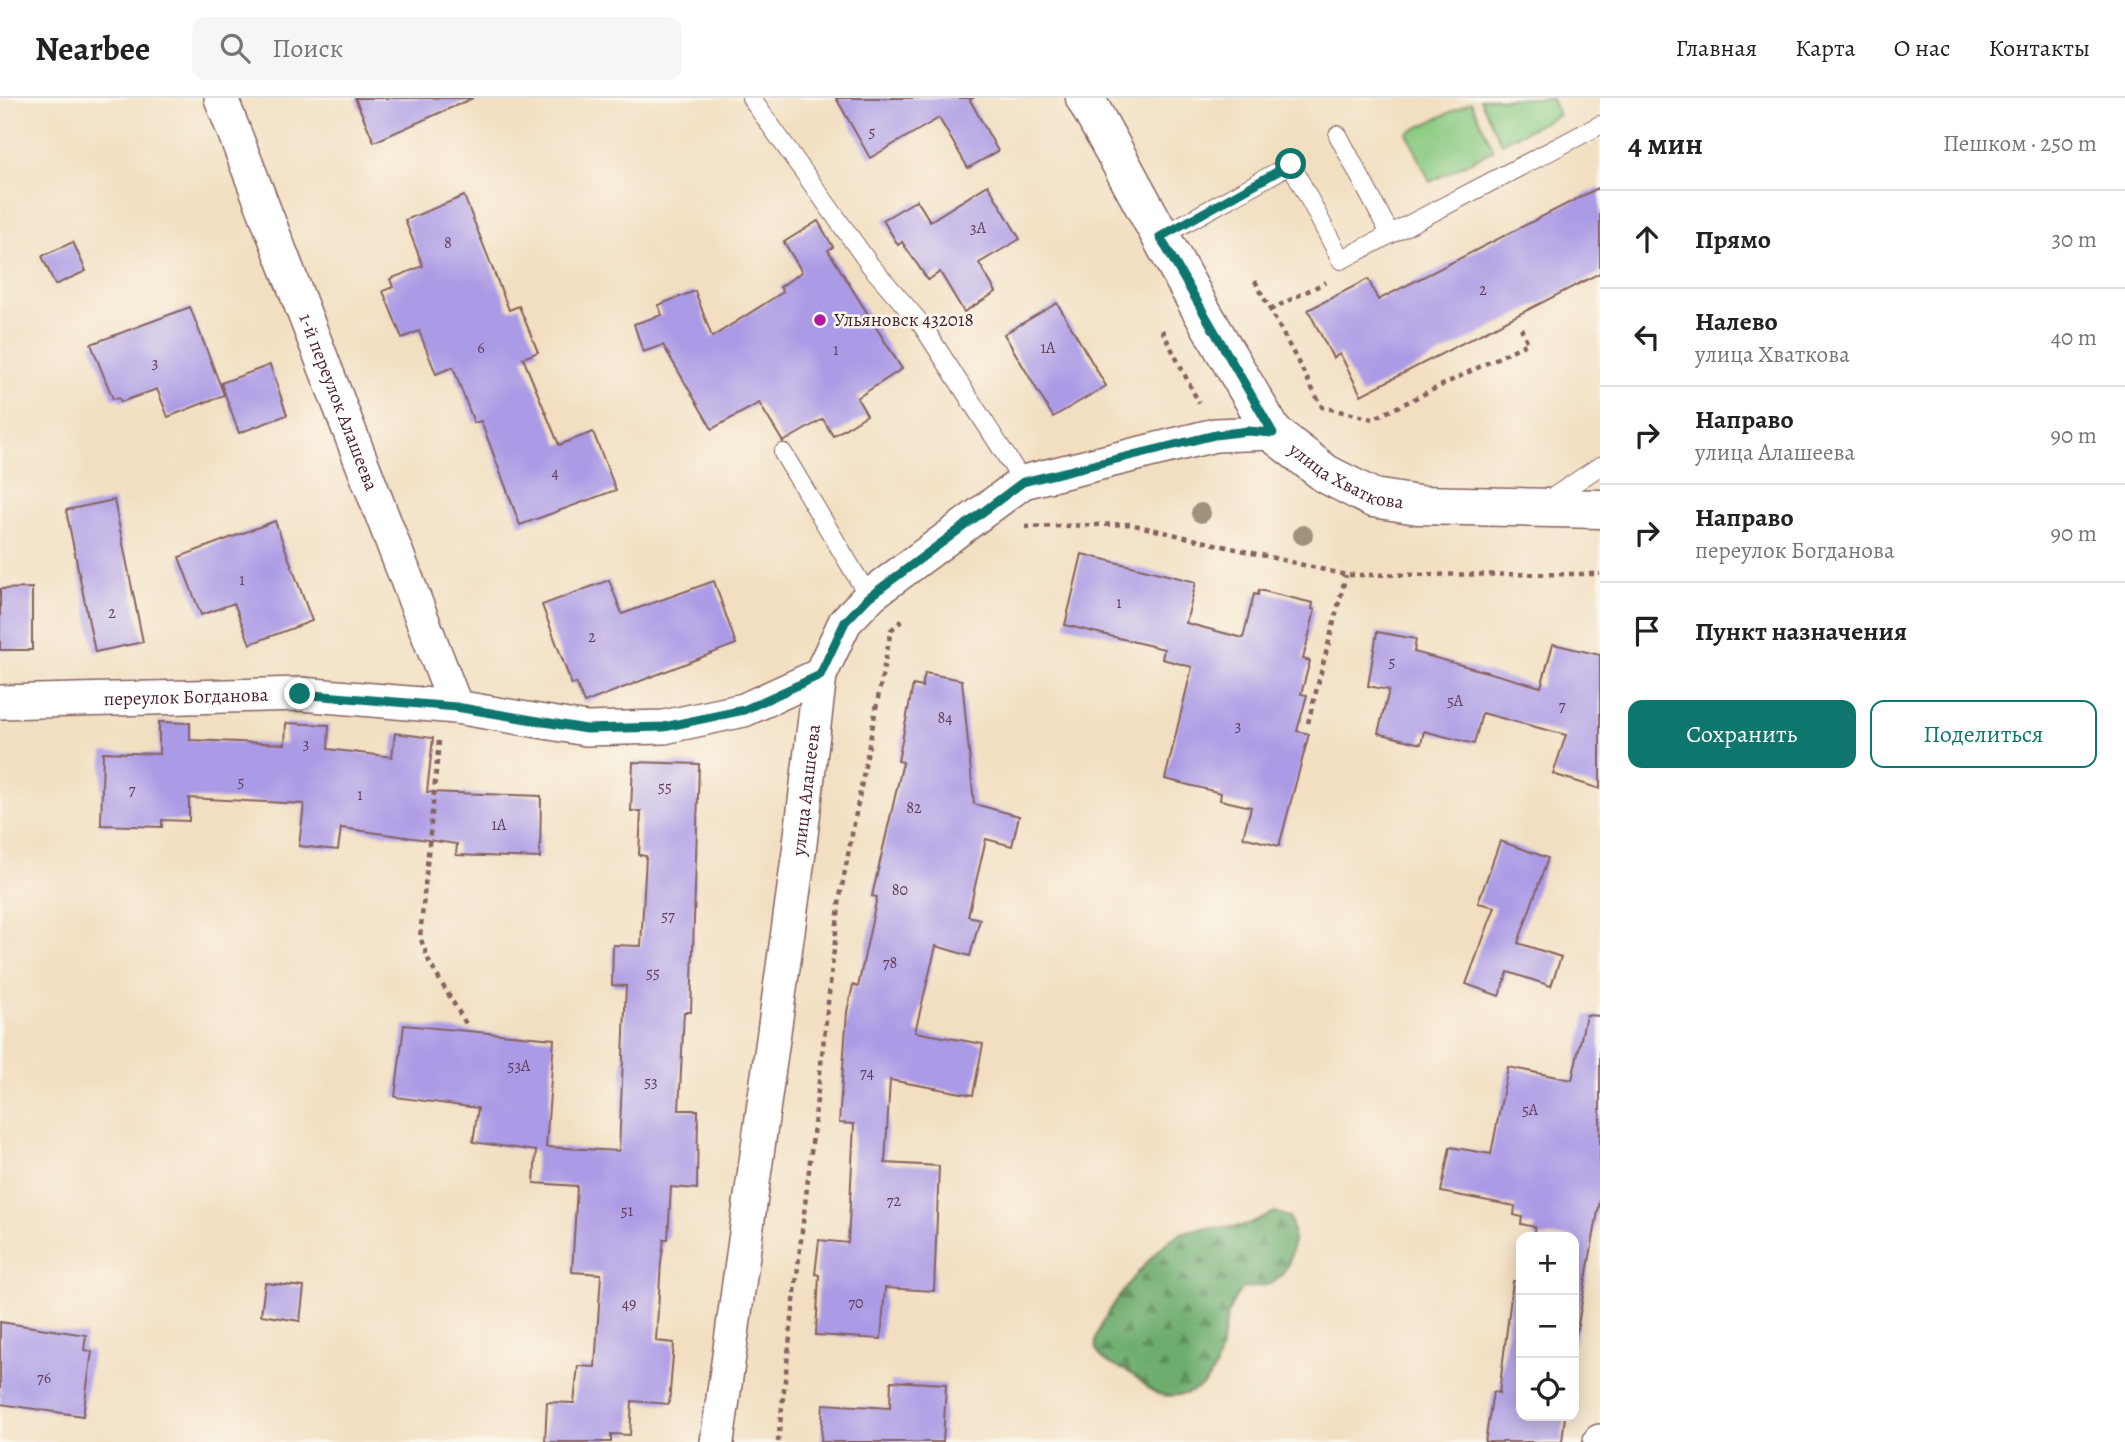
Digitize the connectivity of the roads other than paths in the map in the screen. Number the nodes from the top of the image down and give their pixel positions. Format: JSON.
{"nodes":[{"id":1,"x":221,"y":98,"type":"edge"},
{"id":2,"x":751,"y":98,"type":"edge"},
{"id":3,"x":1085,"y":98,"type":"edge"},
{"id":4,"x":1600,"y":125,"type":"edge"},
{"id":5,"x":1338,"y":135,"type":"dead end"},
{"id":6,"x":1390,"y":234,"type":"junction"},
{"id":7,"x":1160,"y":237,"type":"junction"},
{"id":8,"x":1273,"y":433,"type":"junction"},
{"id":9,"x":783,"y":453,"type":"dead end"},
{"id":10,"x":1600,"y":466,"type":"edge"},
{"id":11,"x":1023,"y":482,"type":"junction"},
{"id":12,"x":1536,"y":508,"type":"junction"},
{"id":13,"x":1600,"y":509,"type":"edge"},
{"id":14,"x":869,"y":597,"type":"junction"},
{"id":15,"x":820,"y":675,"type":"junction"},
{"id":16,"x":0,"y":702,"type":"edge"},
{"id":17,"x":450,"y":706,"type":"junction"},
{"id":18,"x":717,"y":1442,"type":"edge"}],
"edges":[{"from":1,"to":17,"type":"street","name":"1-й переулок Алашеева"},
{"from":2,"to":11,"type":"lane"},
{"from":3,"to":7,"type":"main road","name":"улица Хваткова"},
{"from":4,"to":6,"type":"lane"},
{"from":5,"to":6,"type":"lane"},
{"from":6,"to":7,"type":"lane"},
{"from":7,"to":8,"type":"main road","name":"улица Хваткова"},
{"from":8,"to":11,"type":"street","name":"улица Алашеева"},
{"from":8,"to":12,"type":"main road","name":"улица Хваткова"},
{"from":9,"to":14,"type":"lane"},
{"from":10,"to":12,"type":"lane"},
{"from":11,"to":14,"type":"street","name":"улица Алашеева"},
{"from":12,"to":13,"type":"main road","name":"улица Хваткова"},
{"from":14,"to":15,"type":"street","name":"улица Алашеева"},
{"from":15,"to":17,"type":"street","name":"переулок Богданова"},
{"from":15,"to":18,"type":"street","name":"улица Алашеева"},
{"from":16,"to":17,"type":"street","name":"переулок Богданова"}]}
